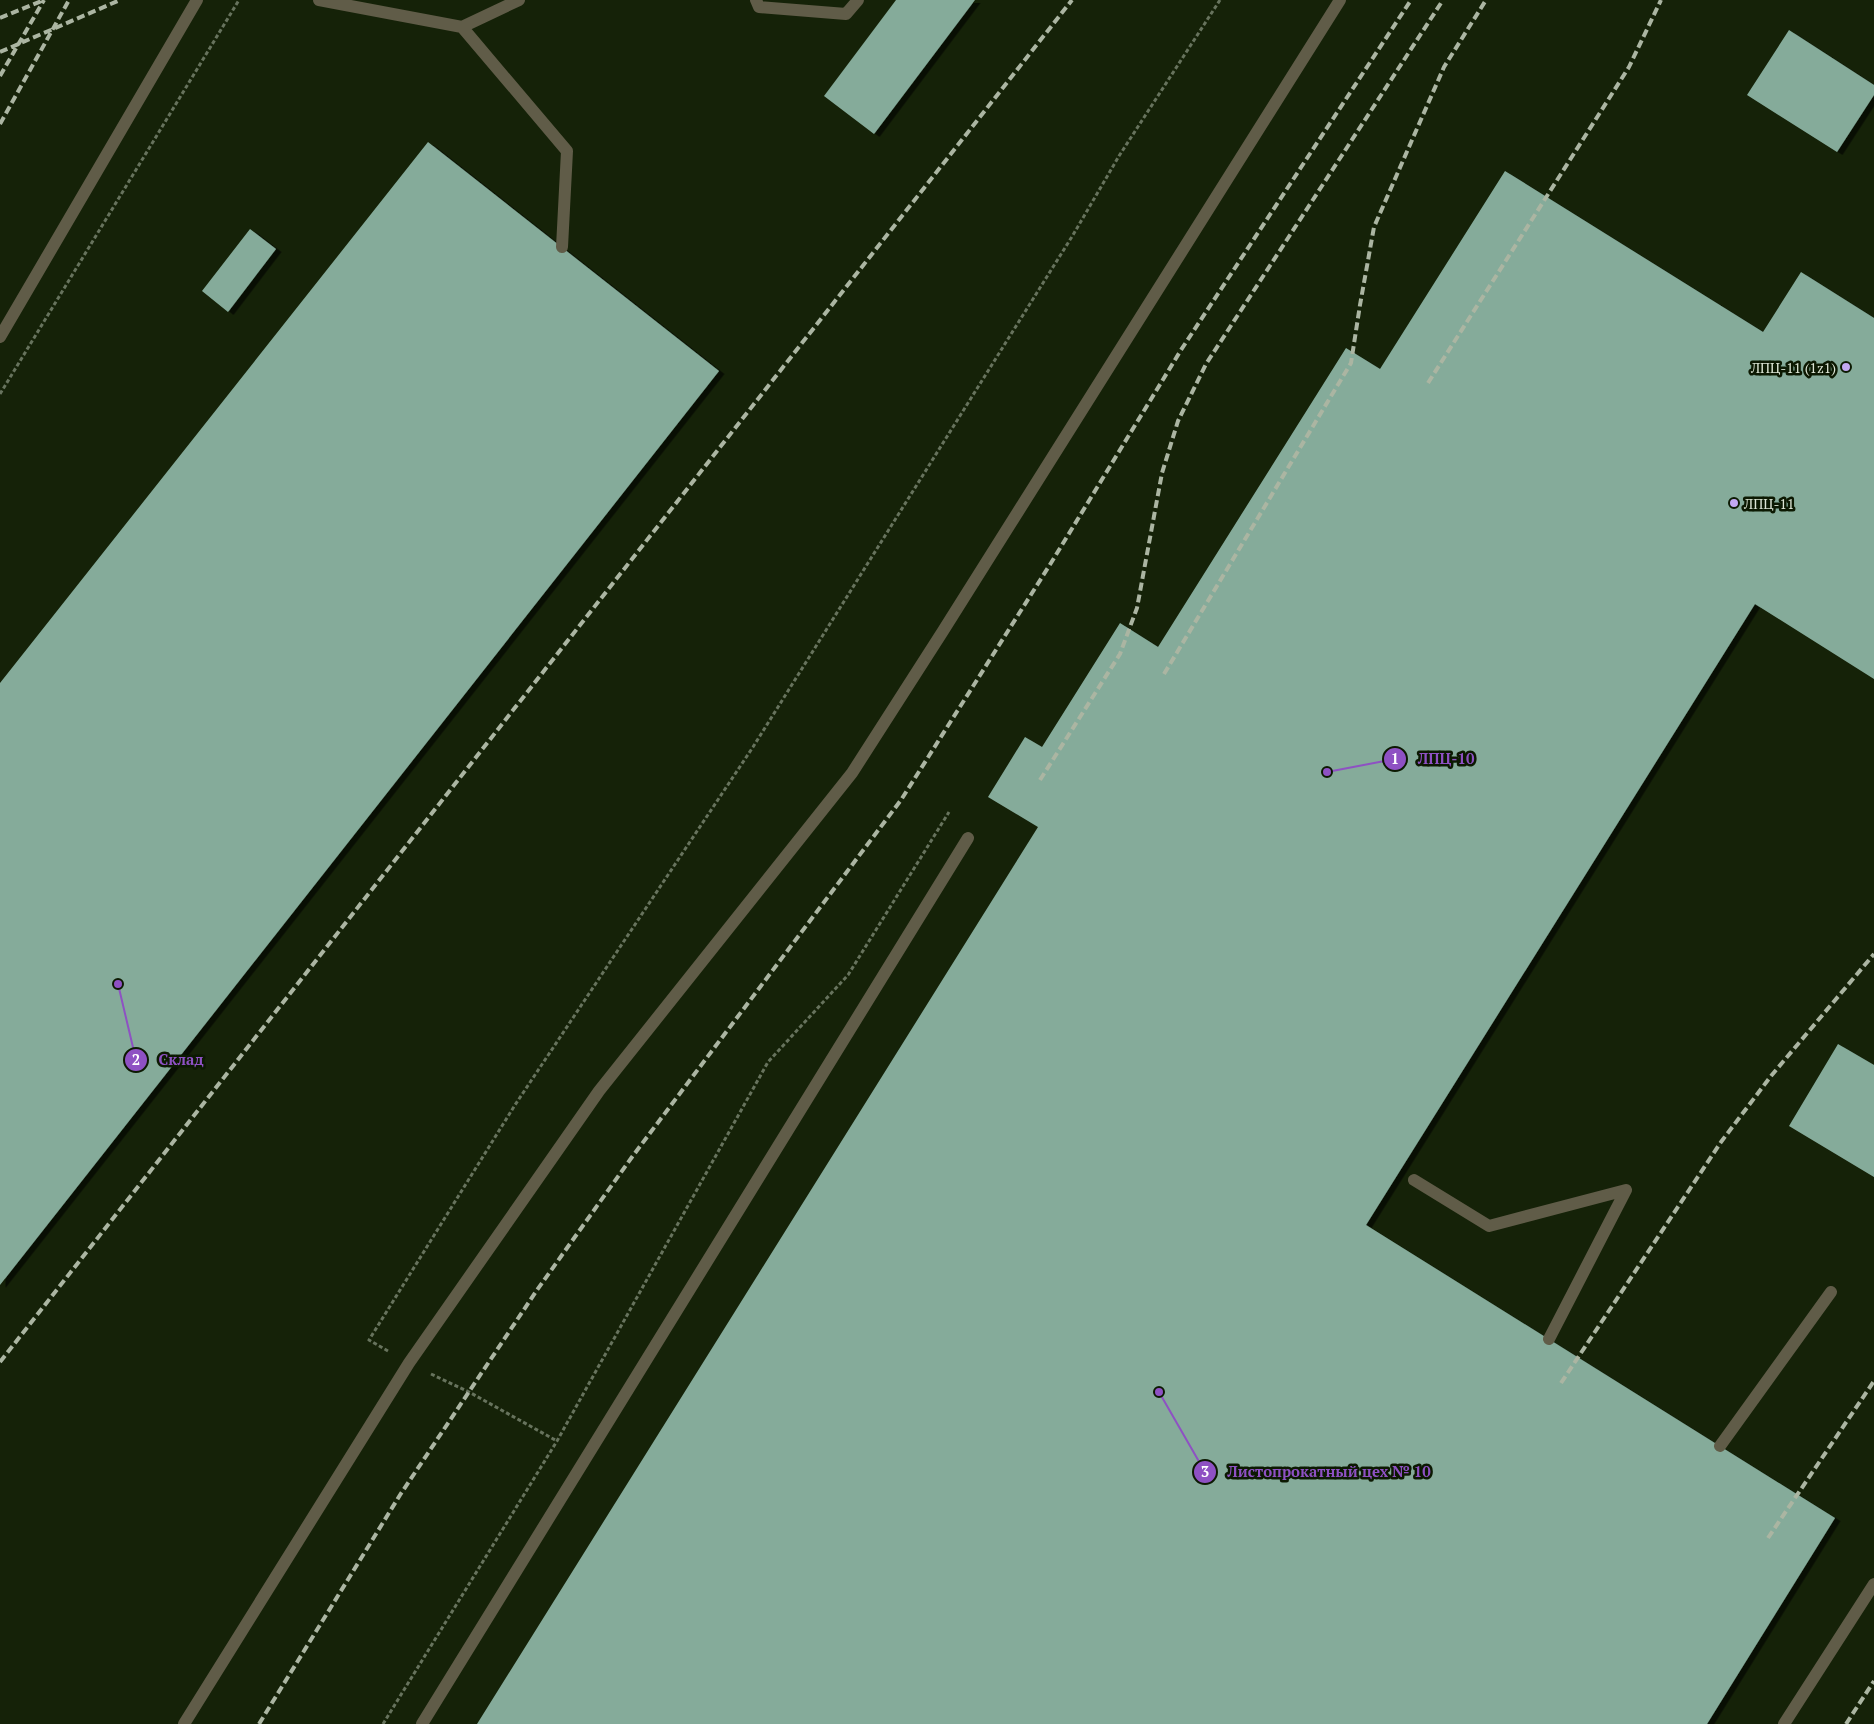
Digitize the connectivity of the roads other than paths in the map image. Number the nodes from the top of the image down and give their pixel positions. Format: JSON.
{"nodes":[{"id":1,"x":197,"y":0,"type":"edge"},
{"id":2,"x":319,"y":0,"type":"edge"},
{"id":3,"x":519,"y":0,"type":"edge"},
{"id":4,"x":756,"y":0,"type":"edge"},
{"id":5,"x":858,"y":0,"type":"edge"},
{"id":6,"x":1340,"y":0,"type":"edge"},
{"id":7,"x":462,"y":26,"type":"junction"},
{"id":8,"x":562,"y":247,"type":"dead end"},
{"id":9,"x":0,"y":337,"type":"edge"},
{"id":10,"x":968,"y":838,"type":"dead end"},
{"id":11,"x":1414,"y":1180,"type":"dead end"},
{"id":12,"x":1831,"y":1292,"type":"dead end"},
{"id":13,"x":1549,"y":1339,"type":"dead end"},
{"id":14,"x":1720,"y":1446,"type":"dead end"},
{"id":15,"x":1874,"y":1584,"type":"edge"},
{"id":16,"x":184,"y":1724,"type":"edge"},
{"id":17,"x":422,"y":1724,"type":"edge"},
{"id":18,"x":1784,"y":1724,"type":"edge"}],
"edges":[{"from":1,"to":9,"type":"lane"},
{"from":2,"to":7,"type":"lane"},
{"from":3,"to":7,"type":"lane"},
{"from":4,"to":5,"type":"lane"},
{"from":6,"to":16,"type":"lane"},
{"from":7,"to":8,"type":"lane"},
{"from":10,"to":17,"type":"lane"},
{"from":11,"to":13,"type":"lane"},
{"from":12,"to":14,"type":"lane"},
{"from":15,"to":18,"type":"lane"}]}
